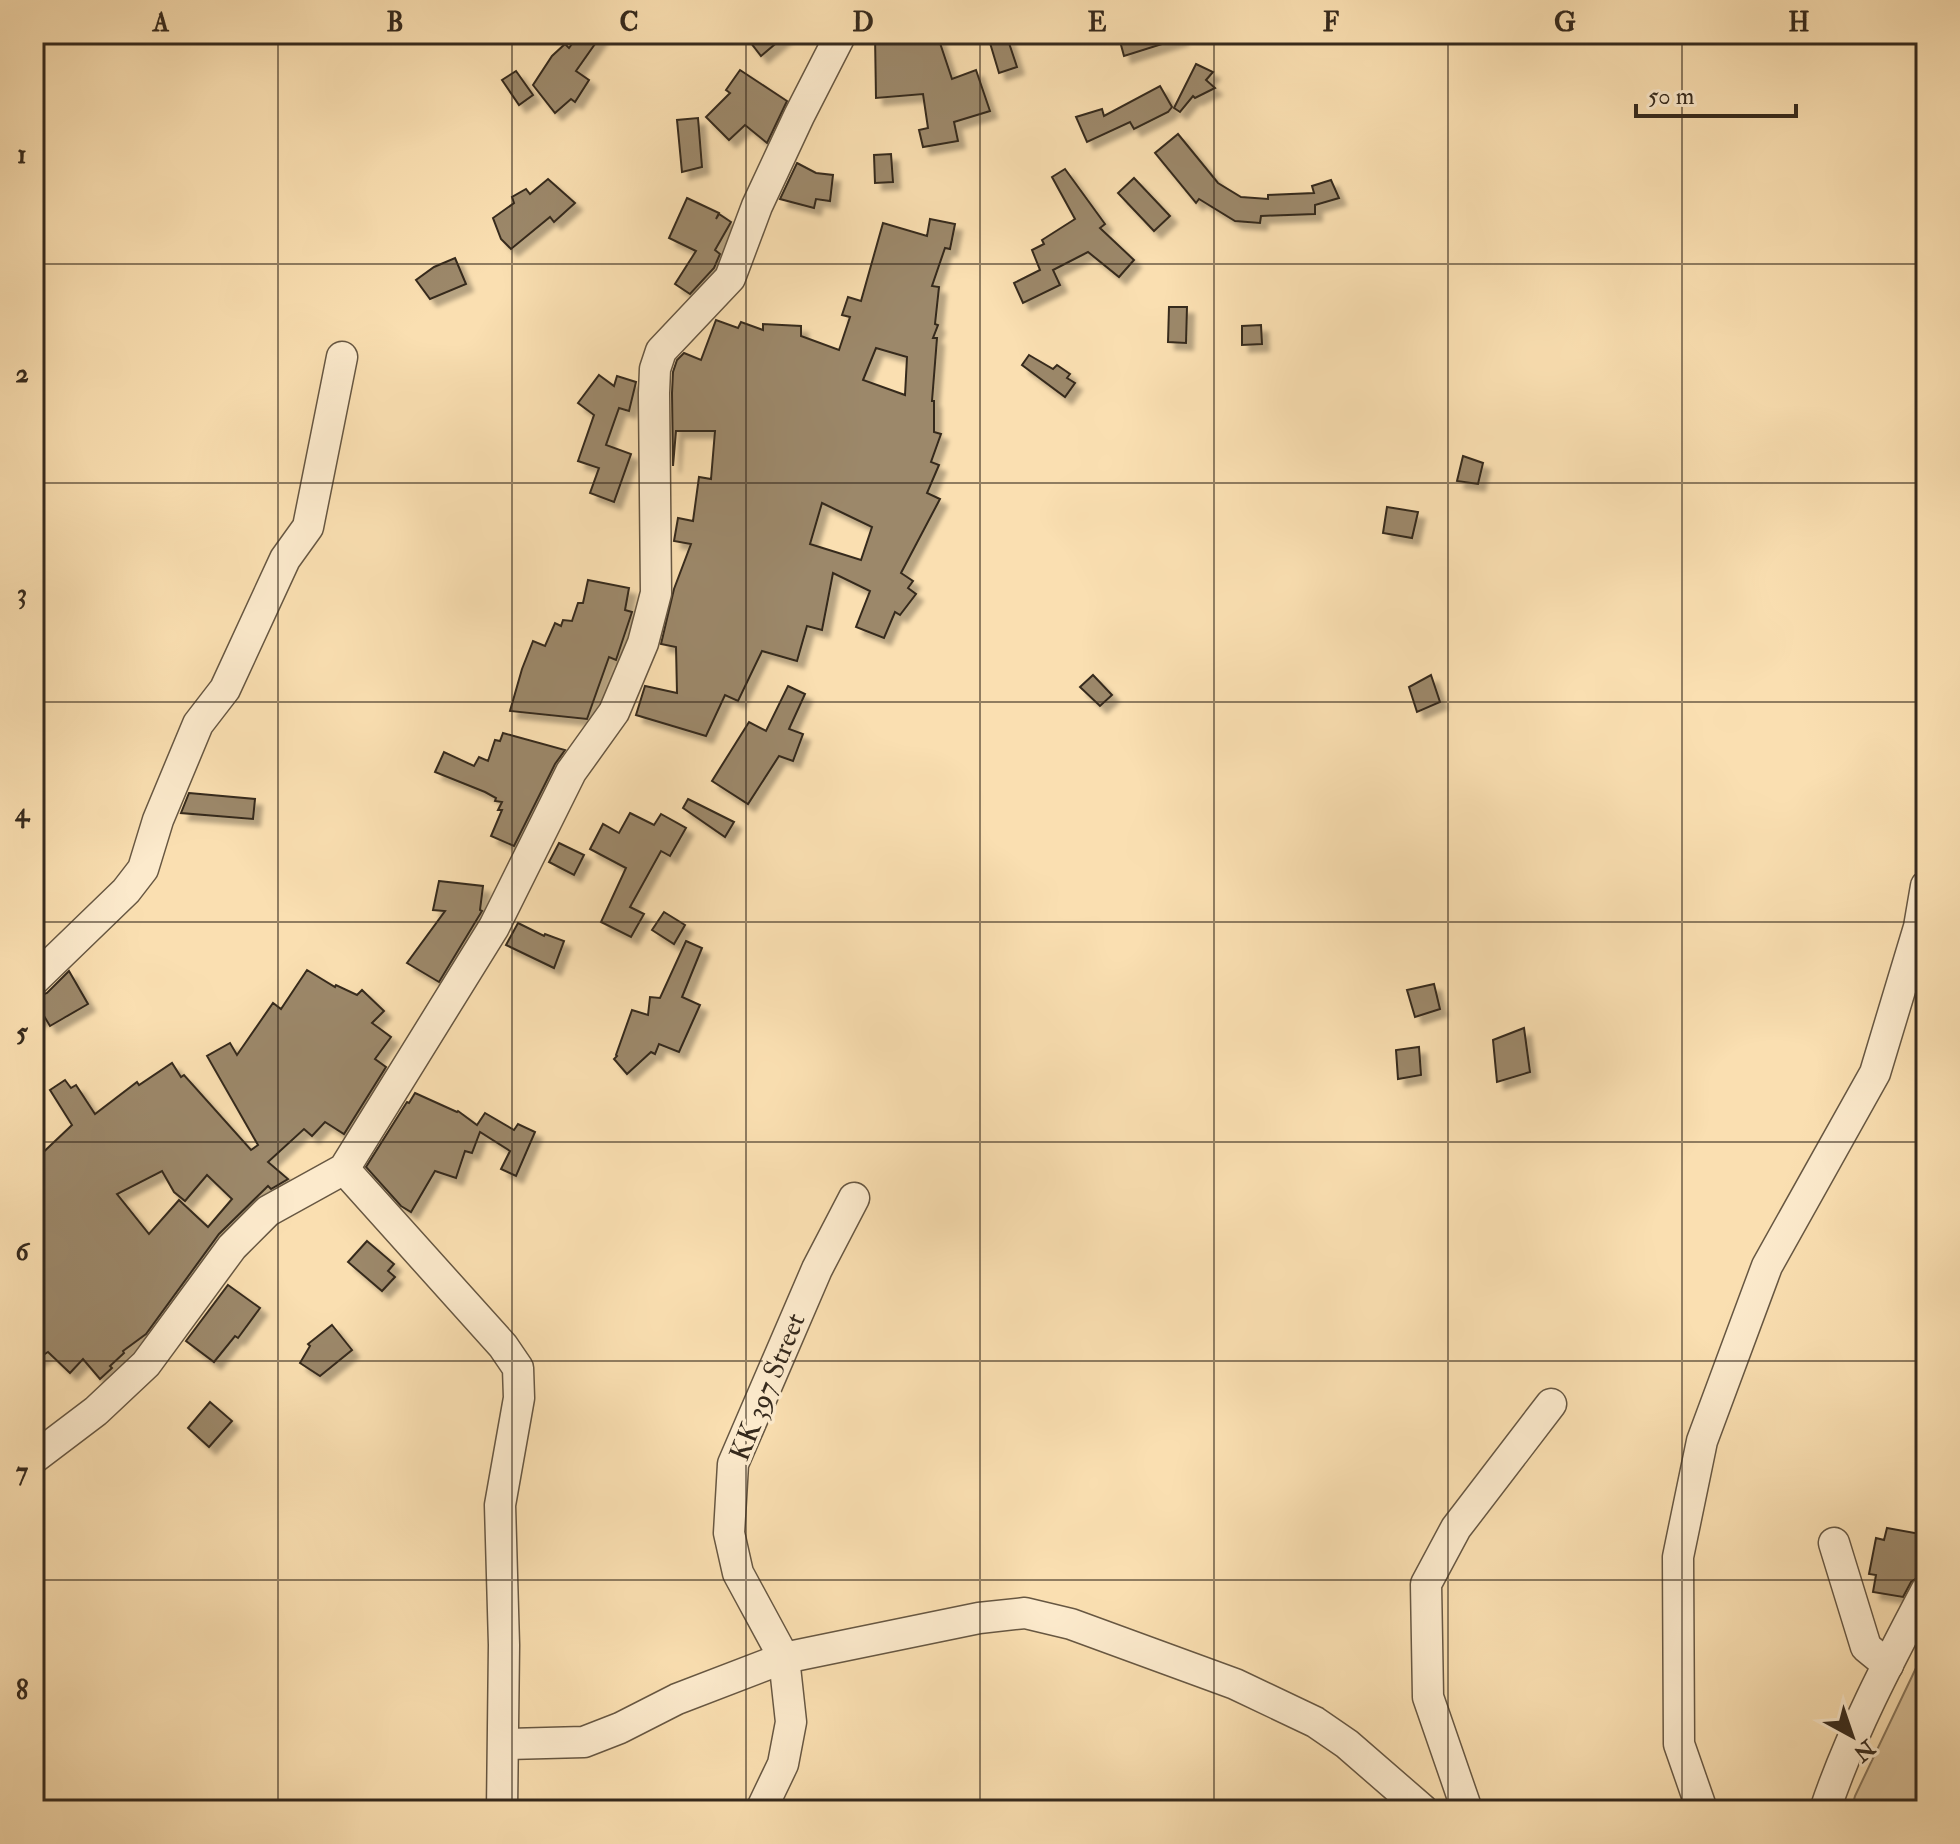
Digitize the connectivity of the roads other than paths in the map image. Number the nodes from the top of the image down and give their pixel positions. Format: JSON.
{"nodes":[{"id":1,"x":841,"y":34,"type":"edge"},
{"id":2,"x":342,"y":357,"type":"dead end"},
{"id":3,"x":1926,"y":886,"type":"edge"},
{"id":4,"x":34,"y":980,"type":"edge"},
{"id":5,"x":344,"y":1169,"type":"junction"},
{"id":6,"x":854,"y":1198,"type":"dead end"},
{"id":7,"x":1551,"y":1404,"type":"dead end"},
{"id":8,"x":34,"y":1458,"type":"edge"},
{"id":9,"x":1834,"y":1543,"type":"dead end"},
{"id":10,"x":1926,"y":1591,"type":"edge"},
{"id":11,"x":784,"y":1658,"type":"junction"},
{"id":12,"x":1888,"y":1665,"type":"junction"},
{"id":13,"x":504,"y":1744,"type":"junction"},
{"id":14,"x":502,"y":1810,"type":"edge"},
{"id":15,"x":761,"y":1810,"type":"edge"},
{"id":16,"x":1423,"y":1810,"type":"edge"},
{"id":17,"x":1467,"y":1810,"type":"edge"},
{"id":18,"x":1702,"y":1810,"type":"edge"},
{"id":19,"x":1825,"y":1810,"type":"edge"}],
"edges":[{"from":1,"to":5,"type":"street"},
{"from":2,"to":4,"type":"street"},
{"from":3,"to":18,"type":"street"},
{"from":5,"to":8,"type":"street"},
{"from":5,"to":13,"type":"street"},
{"from":6,"to":11,"type":"street","name":"KK 397 Street"},
{"from":7,"to":17,"type":"street"},
{"from":9,"to":12,"type":"street"},
{"from":10,"to":12,"type":"street"},
{"from":11,"to":13,"type":"street"},
{"from":11,"to":15,"type":"street","name":"KK 397 Street"},
{"from":11,"to":16,"type":"street"},
{"from":12,"to":19,"type":"street"},
{"from":13,"to":14,"type":"street"}]}
